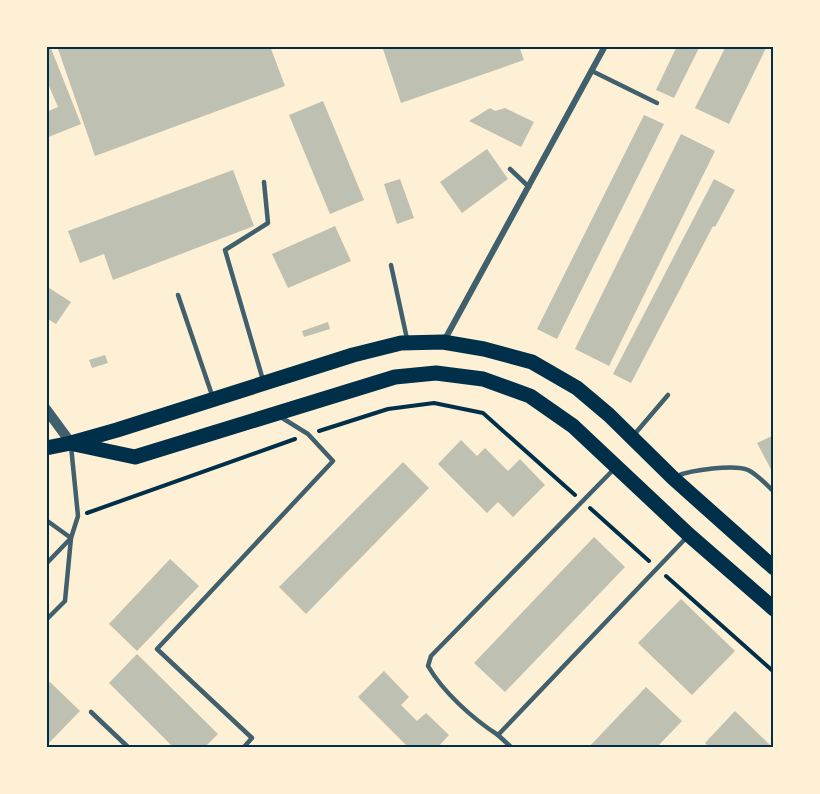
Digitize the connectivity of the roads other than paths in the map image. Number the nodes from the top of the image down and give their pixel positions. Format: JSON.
{"nodes":[{"id":1,"x":605,"y":46,"type":"edge"},
{"id":2,"x":592,"y":71,"type":"junction"},
{"id":3,"x":657,"y":103,"type":"dead end"},
{"id":4,"x":510,"y":168,"type":"dead end"},
{"id":5,"x":264,"y":182,"type":"dead end"},
{"id":6,"x":529,"y":187,"type":"junction"},
{"id":7,"x":391,"y":265,"type":"dead end"},
{"id":8,"x":178,"y":295,"type":"dead end"},
{"id":9,"x":443,"y":342,"type":"junction"},
{"id":10,"x":408,"y":343,"type":"junction"},
{"id":11,"x":264,"y":383,"type":"junction"},
{"id":12,"x":668,"y":395,"type":"dead end"},
{"id":13,"x":213,"y":399,"type":"junction"},
{"id":14,"x":46,"y":410,"type":"edge"},
{"id":15,"x":274,"y":413,"type":"junction"},
{"id":16,"x":632,"y":437,"type":"junction"},
{"id":17,"x":71,"y":443,"type":"junction"},
{"id":18,"x":46,"y":448,"type":"edge"},
{"id":19,"x":617,"y":466,"type":"junction"},
{"id":20,"x":673,"y":478,"type":"junction"},
{"id":21,"x":774,"y":492,"type":"edge"},
{"id":22,"x":46,"y":520,"type":"edge"},
{"id":23,"x":689,"y":535,"type":"junction"},
{"id":24,"x":71,"y":538,"type":"junction"},
{"id":25,"x":46,"y":564,"type":"edge"},
{"id":26,"x":774,"y":568,"type":"edge"},
{"id":27,"x":774,"y":609,"type":"edge"},
{"id":28,"x":46,"y":620,"type":"edge"},
{"id":29,"x":91,"y":712,"type":"dead end"},
{"id":30,"x":498,"y":735,"type":"junction"},
{"id":31,"x":129,"y":747,"type":"edge"},
{"id":32,"x":243,"y":747,"type":"edge"},
{"id":33,"x":512,"y":747,"type":"edge"}],
"edges":[{"from":1,"to":2,"type":"street"},
{"from":2,"to":3,"type":"lane"},
{"from":2,"to":6,"type":"street"},
{"from":4,"to":6,"type":"lane"},
{"from":5,"to":11,"type":"lane"},
{"from":6,"to":9,"type":"street"},
{"from":7,"to":10,"type":"lane"},
{"from":8,"to":13,"type":"lane"},
{"from":9,"to":10,"type":"highway"},
{"from":9,"to":16,"type":"highway"},
{"from":10,"to":11,"type":"highway"},
{"from":11,"to":13,"type":"highway"},
{"from":12,"to":16,"type":"lane"},
{"from":13,"to":17,"type":"highway"},
{"from":14,"to":17,"type":"street"},
{"from":15,"to":17,"type":"highway"},
{"from":15,"to":19,"type":"highway"},
{"from":15,"to":32,"type":"lane"},
{"from":16,"to":20,"type":"highway"},
{"from":17,"to":18,"type":"highway"},
{"from":17,"to":24,"type":"lane"},
{"from":19,"to":23,"type":"highway"},
{"from":19,"to":30,"type":"lane"},
{"from":20,"to":21,"type":"lane"},
{"from":20,"to":26,"type":"highway"},
{"from":22,"to":24,"type":"lane"},
{"from":23,"to":27,"type":"highway"},
{"from":23,"to":30,"type":"lane"},
{"from":24,"to":25,"type":"lane"},
{"from":24,"to":28,"type":"lane"},
{"from":29,"to":31,"type":"lane"},
{"from":30,"to":33,"type":"lane"}]}
